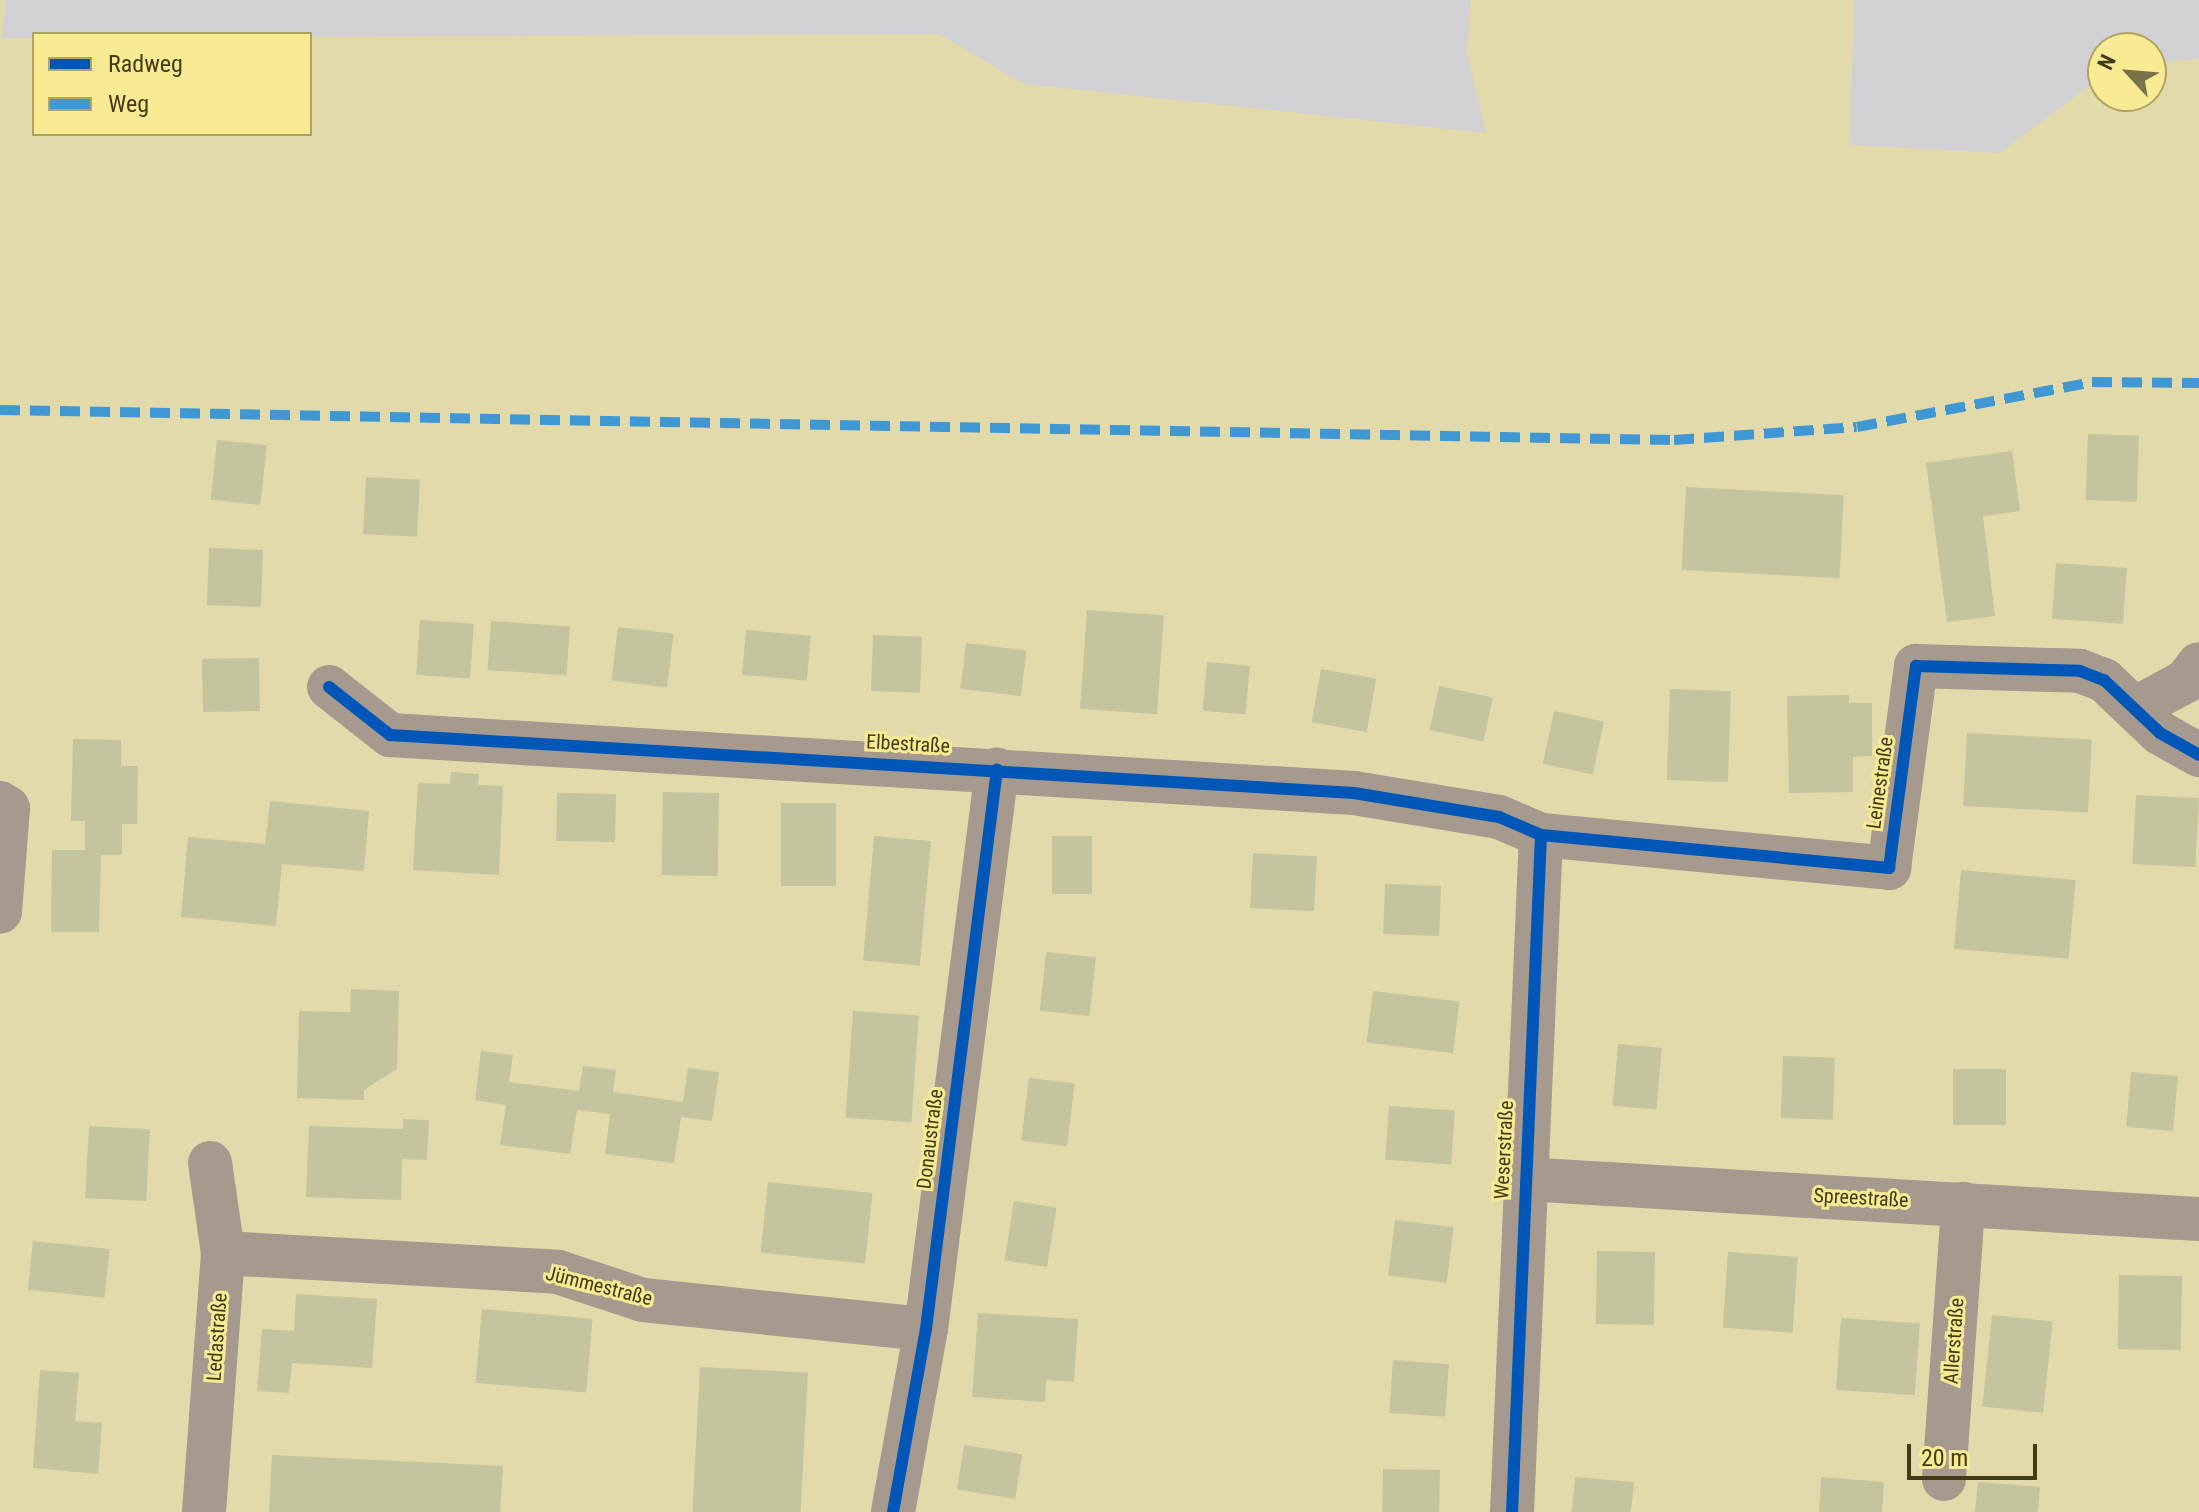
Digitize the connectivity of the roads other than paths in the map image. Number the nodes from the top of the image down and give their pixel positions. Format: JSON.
{"nodes":[{"id":1,"x":2199,"y":664,"type":"edge"},
{"id":2,"x":329,"y":687,"type":"dead end"},
{"id":3,"x":2136,"y":708,"type":"junction"},
{"id":4,"x":2199,"y":755,"type":"edge"},
{"id":5,"x":997,"y":769,"type":"junction"},
{"id":6,"x":0,"y":803,"type":"edge"},
{"id":7,"x":1541,"y":835,"type":"junction"},
{"id":8,"x":0,"y":912,"type":"edge"},
{"id":9,"x":210,"y":1163,"type":"dead end"},
{"id":10,"x":1523,"y":1179,"type":"junction"},
{"id":11,"x":1963,"y":1204,"type":"junction"},
{"id":12,"x":2199,"y":1219,"type":"edge"},
{"id":13,"x":223,"y":1253,"type":"junction"},
{"id":14,"x":926,"y":1329,"type":"junction"},
{"id":15,"x":1944,"y":1479,"type":"dead end"},
{"id":16,"x":204,"y":1512,"type":"edge"},
{"id":17,"x":893,"y":1512,"type":"edge"},
{"id":18,"x":1512,"y":1512,"type":"edge"}],
"edges":[{"from":1,"to":3,"type":"street"},
{"from":2,"to":5,"type":"street","name":"Elbestraße"},
{"from":3,"to":4,"type":"street","name":"Leinestraße"},
{"from":3,"to":7,"type":"street","name":"Leinestraße"},
{"from":5,"to":7,"type":"street","name":"Elbestraße"},
{"from":5,"to":14,"type":"street","name":"Donaustraße"},
{"from":6,"to":8,"type":"street"},
{"from":7,"to":10,"type":"street","name":"Weserstraße"},
{"from":9,"to":13,"type":"street","name":"Ledastraße"},
{"from":10,"to":11,"type":"street","name":"Spreestraße"},
{"from":10,"to":18,"type":"street","name":"Weserstraße"},
{"from":11,"to":12,"type":"street","name":"Spreestraße"},
{"from":11,"to":15,"type":"street","name":"Allerstraße"},
{"from":13,"to":14,"type":"street","name":"Jümmestraße"},
{"from":13,"to":16,"type":"street","name":"Ledastraße"},
{"from":14,"to":17,"type":"street","name":"Donaustraße"}]}
